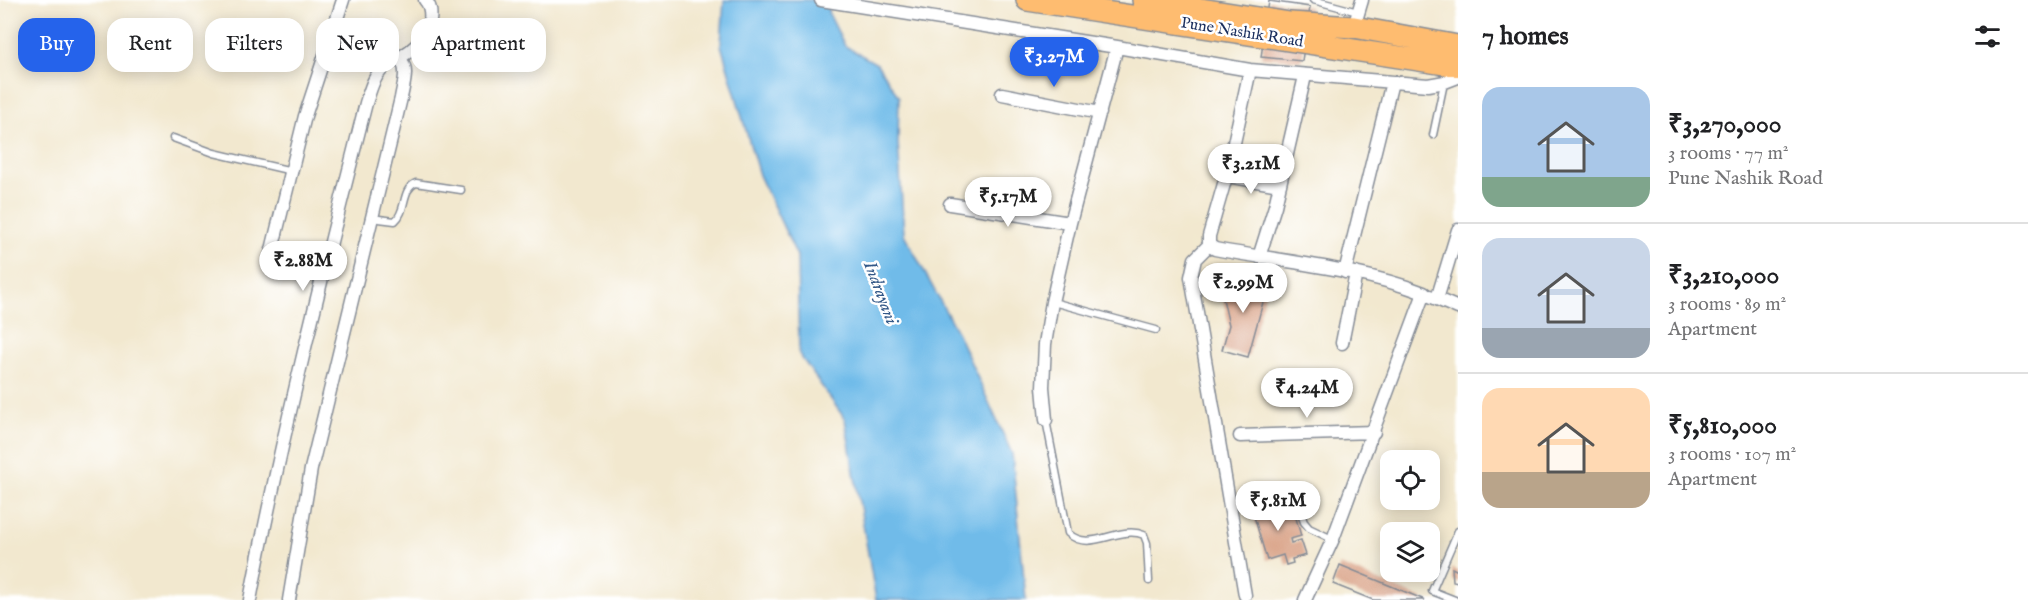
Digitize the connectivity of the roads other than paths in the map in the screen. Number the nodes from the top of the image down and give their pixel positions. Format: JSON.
{"nodes":[{"id":1,"x":343,"y":0,"type":"edge"},
{"id":2,"x":425,"y":0,"type":"edge"},
{"id":3,"x":821,"y":0,"type":"edge"},
{"id":4,"x":1027,"y":0,"type":"edge"},
{"id":5,"x":1143,"y":0,"type":"edge"},
{"id":6,"x":1313,"y":0,"type":"edge"},
{"id":7,"x":1362,"y":0,"type":"edge"},
{"id":8,"x":1356,"y":20,"type":"junction"},
{"id":9,"x":1458,"y":46,"type":"edge"},
{"id":10,"x":1117,"y":47,"type":"junction"},
{"id":11,"x":1350,"y":50,"type":"junction"},
{"id":12,"x":399,"y":58,"type":"joint"},
{"id":13,"x":1458,"y":66,"type":"edge"},
{"id":14,"x":1250,"y":70,"type":"junction"},
{"id":15,"x":378,"y":72,"type":"edge"},
{"id":16,"x":1305,"y":76,"type":"junction"},
{"id":17,"x":1458,"y":77,"type":"edge"},
{"id":18,"x":1392,"y":82,"type":"junction"},
{"id":19,"x":1445,"y":82,"type":"junction"},
{"id":20,"x":1002,"y":94,"type":"dead end"},
{"id":21,"x":1100,"y":113,"type":"junction"},
{"id":22,"x":1433,"y":135,"type":"dead end"},
{"id":23,"x":173,"y":138,"type":"dead end"},
{"id":24,"x":292,"y":171,"type":"junction"},
{"id":25,"x":1227,"y":176,"type":"junction"},
{"id":26,"x":1281,"y":185,"type":"junction"},
{"id":27,"x":461,"y":190,"type":"dead end"},
{"id":28,"x":950,"y":204,"type":"dead end"},
{"id":29,"x":370,"y":218,"type":"junction"},
{"id":30,"x":1070,"y":223,"type":"junction"},
{"id":31,"x":1458,"y":230,"type":"edge"},
{"id":32,"x":1209,"y":245,"type":"junction"},
{"id":33,"x":1259,"y":257,"type":"junction"},
{"id":34,"x":270,"y":258,"type":"dead end"},
{"id":35,"x":1350,"y":272,"type":"junction"},
{"id":36,"x":1424,"y":293,"type":"junction"},
{"id":37,"x":1437,"y":299,"type":"junction"},
{"id":38,"x":1052,"y":302,"type":"junction"},
{"id":39,"x":1458,"y":308,"type":"edge"},
{"id":40,"x":1156,"y":330,"type":"dead end"},
{"id":41,"x":1342,"y":343,"type":"dead end"},
{"id":42,"x":1046,"y":420,"type":"joint"},
{"id":43,"x":1374,"y":432,"type":"junction"},
{"id":44,"x":1240,"y":436,"type":"dead end"},
{"id":45,"x":1255,"y":493,"type":"dead end"},
{"id":46,"x":1458,"y":531,"type":"edge"},
{"id":47,"x":1333,"y":539,"type":"junction"},
{"id":48,"x":1149,"y":581,"type":"dead end"},
{"id":49,"x":1245,"y":595,"type":"dead end"},
{"id":50,"x":250,"y":600,"type":"edge"},
{"id":51,"x":289,"y":600,"type":"edge"},
{"id":52,"x":1305,"y":600,"type":"edge"},
{"id":53,"x":1455,"y":600,"type":"edge"}],
"edges":[{"from":1,"to":24,"type":"street"},
{"from":2,"to":12,"type":"street"},
{"from":3,"to":10,"type":"street"},
{"from":4,"to":11,"type":"highway","name":"Pune Nashik Road"},
{"from":5,"to":8,"type":"highway","name":"Pune Nashik Road"},
{"from":6,"to":8,"type":"lane"},
{"from":7,"to":8,"type":"street"},
{"from":8,"to":9,"type":"highway","name":"Pune Nashik Road"},
{"from":8,"to":11,"type":"highway"},
{"from":10,"to":14,"type":"street"},
{"from":10,"to":21,"type":"street"},
{"from":11,"to":13,"type":"highway","name":"Pune Nashik Road"},
{"from":12,"to":29,"type":"street"},
{"from":14,"to":16,"type":"street"},
{"from":14,"to":25,"type":"street"},
{"from":15,"to":50,"type":"street"},
{"from":16,"to":18,"type":"street"},
{"from":16,"to":26,"type":"street"},
{"from":17,"to":19,"type":"street"},
{"from":18,"to":19,"type":"street"},
{"from":18,"to":35,"type":"street"},
{"from":19,"to":22,"type":"lane"},
{"from":20,"to":21,"type":"street"},
{"from":21,"to":30,"type":"street"},
{"from":23,"to":24,"type":"lane"},
{"from":24,"to":34,"type":"street"},
{"from":25,"to":26,"type":"street"},
{"from":25,"to":32,"type":"street"},
{"from":26,"to":33,"type":"street"},
{"from":27,"to":29,"type":"lane"},
{"from":28,"to":30,"type":"street"},
{"from":29,"to":51,"type":"street"},
{"from":30,"to":38,"type":"street"},
{"from":31,"to":37,"type":"street"},
{"from":32,"to":33,"type":"street"},
{"from":32,"to":49,"type":"street"},
{"from":33,"to":35,"type":"street"},
{"from":35,"to":36,"type":"street"},
{"from":35,"to":41,"type":"street"},
{"from":36,"to":37,"type":"street"},
{"from":36,"to":43,"type":"street"},
{"from":37,"to":39,"type":"street"},
{"from":38,"to":40,"type":"lane"},
{"from":38,"to":42,"type":"street"},
{"from":42,"to":48,"type":"lane"},
{"from":43,"to":44,"type":"street"},
{"from":43,"to":47,"type":"street"},
{"from":45,"to":47,"type":"lane"},
{"from":46,"to":53,"type":"lane"},
{"from":47,"to":52,"type":"street"}]}
